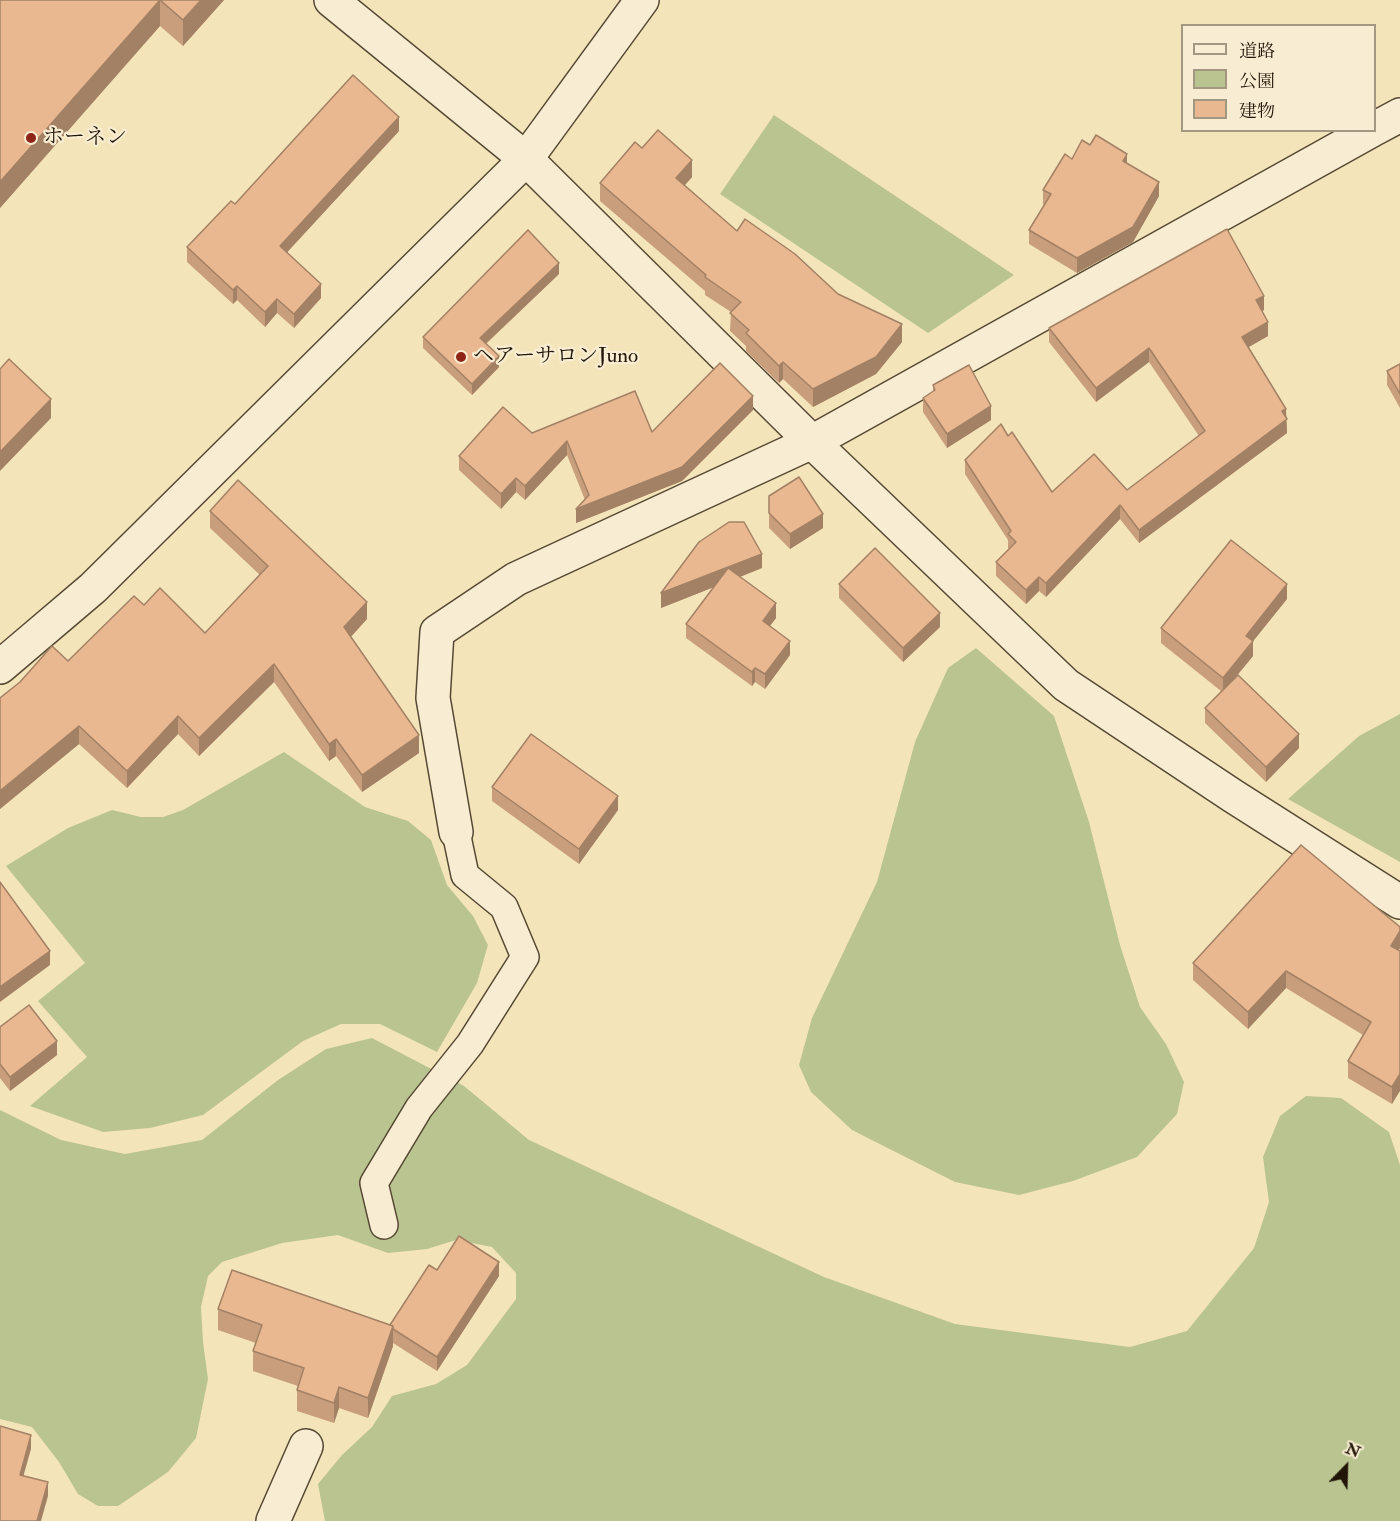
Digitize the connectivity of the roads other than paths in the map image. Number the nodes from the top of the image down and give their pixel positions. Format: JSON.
{"nodes":[{"id":1,"x":331,"y":0,"type":"edge"},
{"id":2,"x":642,"y":0,"type":"edge"},
{"id":3,"x":1400,"y":115,"type":"edge"},
{"id":4,"x":1376,"y":128,"type":"edge"},
{"id":5,"x":1369,"y":132,"type":"edge"},
{"id":6,"x":526,"y":159,"type":"junction"},
{"id":7,"x":812,"y":442,"type":"junction"},
{"id":8,"x":0,"y":667,"type":"edge"},
{"id":9,"x":456,"y":832,"type":"joint"},
{"id":10,"x":1400,"y":902,"type":"edge"},
{"id":11,"x":384,"y":1225,"type":"dead end"},
{"id":12,"x":306,"y":1446,"type":"dead end"},
{"id":13,"x":273,"y":1521,"type":"edge"}],
"edges":[{"from":1,"to":6,"type":"street"},
{"from":2,"to":6,"type":"street"},
{"from":3,"to":4,"type":"street"},
{"from":5,"to":7,"type":"street"},
{"from":6,"to":7,"type":"street"},
{"from":6,"to":8,"type":"street"},
{"from":7,"to":9,"type":"street"},
{"from":7,"to":10,"type":"street"},
{"from":9,"to":11,"type":"lane"},
{"from":12,"to":13,"type":"street"}]}
